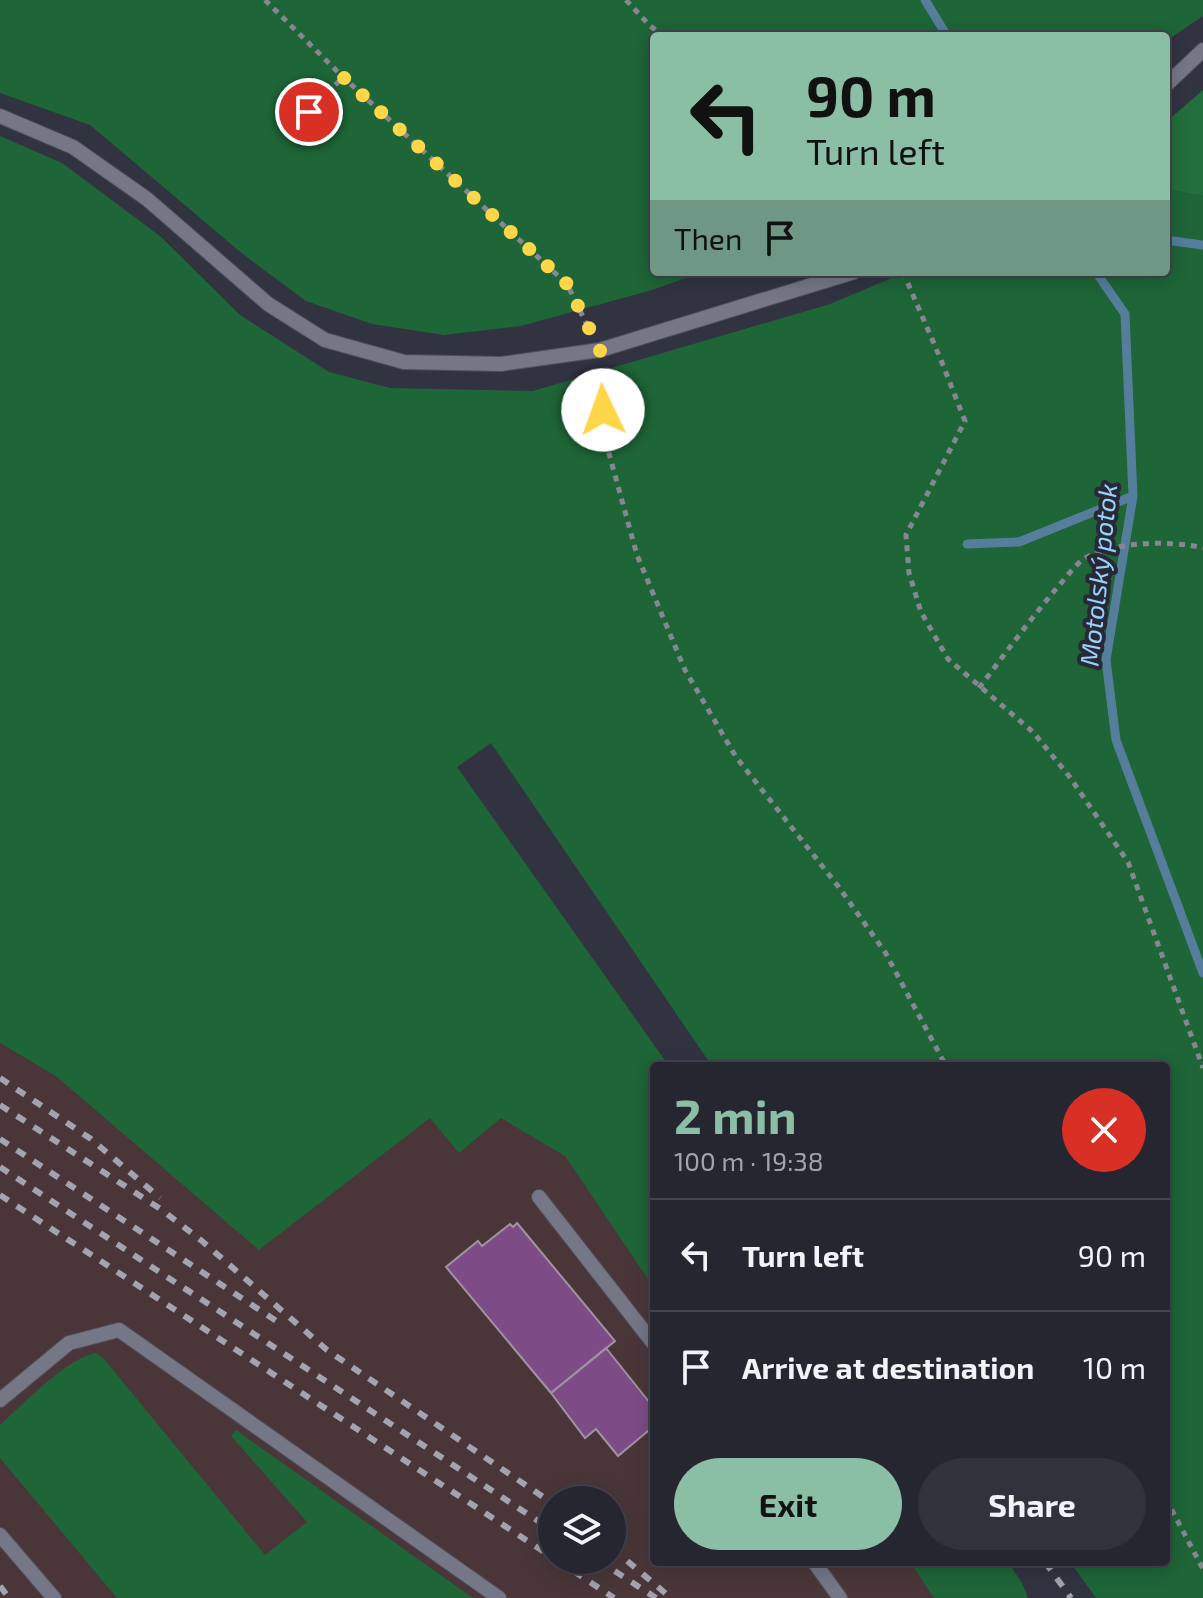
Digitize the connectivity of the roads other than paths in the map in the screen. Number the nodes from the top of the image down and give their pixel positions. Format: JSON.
{"nodes":[{"id":1,"x":1203,"y":50,"type":"edge"},
{"id":2,"x":1170,"y":81,"type":"edge"},
{"id":3,"x":0,"y":116,"type":"edge"},
{"id":4,"x":841,"y":276,"type":"edge"},
{"id":5,"x":539,"y":1197,"type":"dead end"},
{"id":6,"x":650,"y":1339,"type":"edge"},
{"id":7,"x":0,"y":1400,"type":"edge"},
{"id":8,"x":0,"y":1535,"type":"edge"},
{"id":9,"x":817,"y":1566,"type":"edge"},
{"id":10,"x":54,"y":1598,"type":"edge"},
{"id":11,"x":499,"y":1598,"type":"edge"},
{"id":12,"x":840,"y":1598,"type":"edge"}],
"edges":[{"from":1,"to":2,"type":"lane"},
{"from":3,"to":4,"type":"lane"},
{"from":5,"to":6,"type":"lane"},
{"from":7,"to":11,"type":"lane"},
{"from":8,"to":10,"type":"lane"},
{"from":9,"to":12,"type":"lane"}]}
